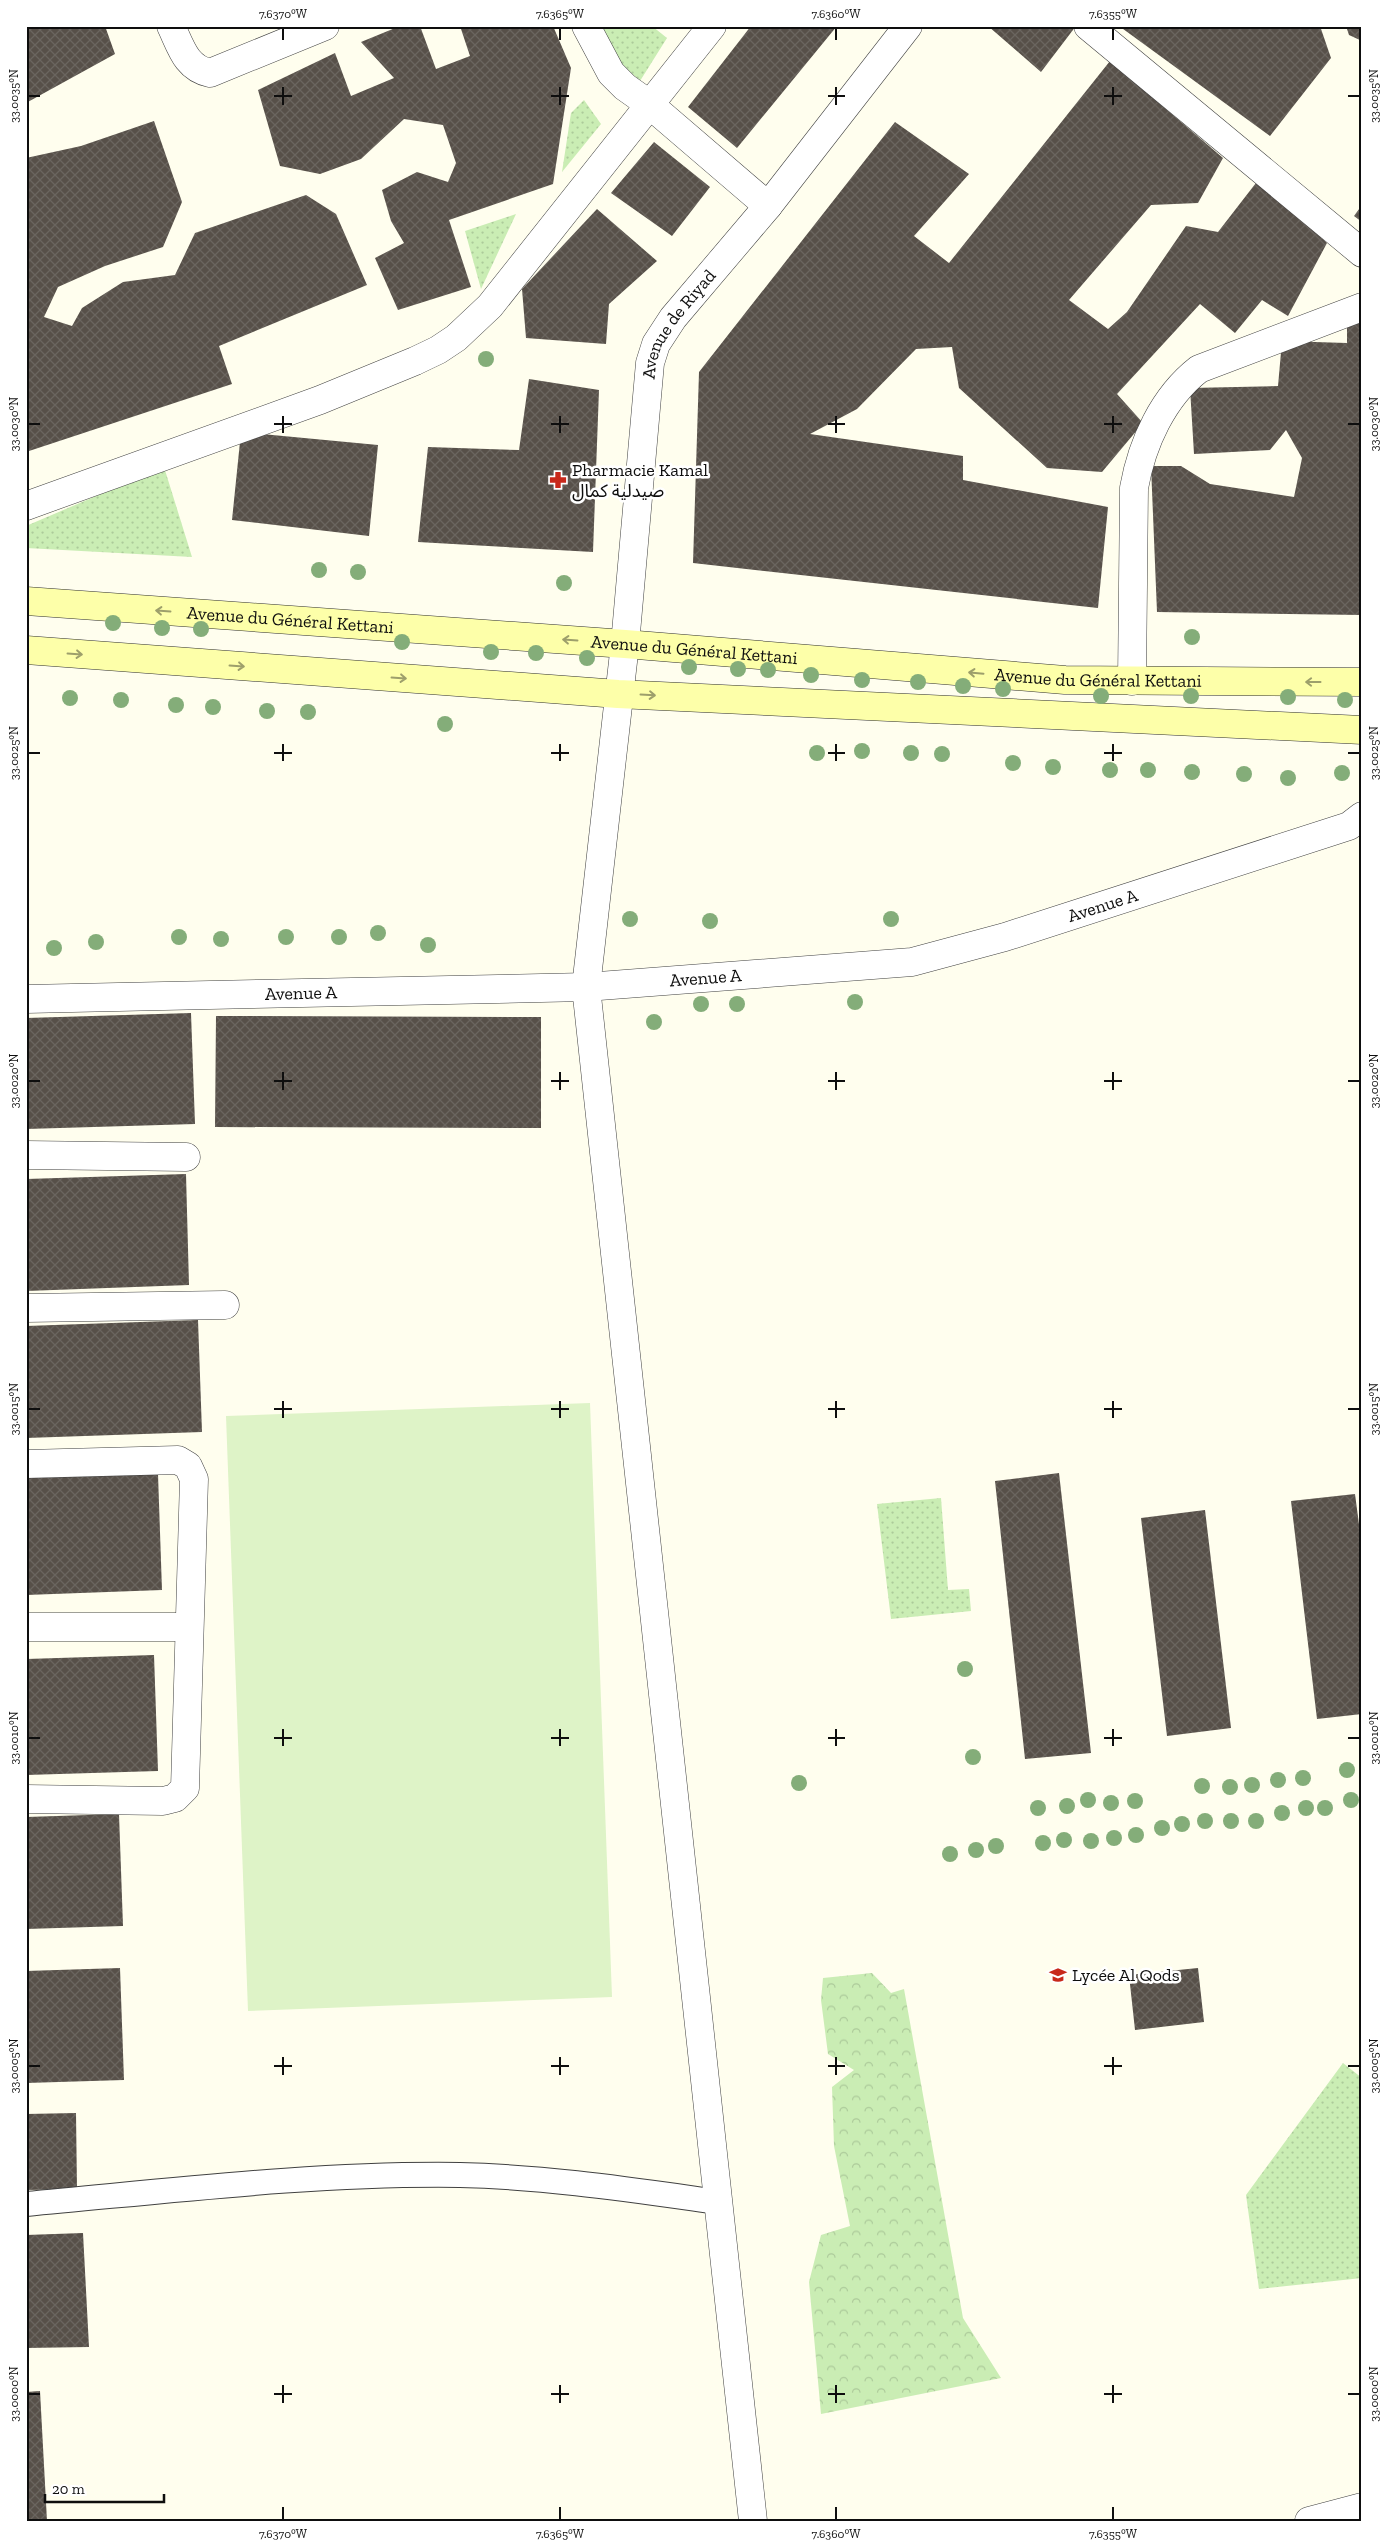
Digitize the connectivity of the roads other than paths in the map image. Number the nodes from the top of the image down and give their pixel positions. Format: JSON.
{"nodes":[{"id":1,"x":171,"y":26,"type":"edge"},
{"id":2,"x":325,"y":26,"type":"edge"},
{"id":3,"x":586,"y":26,"type":"edge"},
{"id":4,"x":712,"y":26,"type":"edge"},
{"id":5,"x":908,"y":26,"type":"edge"},
{"id":6,"x":1088,"y":26,"type":"edge"},
{"id":7,"x":650,"y":104,"type":"junction"},
{"id":8,"x":768,"y":206,"type":"junction"},
{"id":9,"x":1362,"y":253,"type":"edge"},
{"id":10,"x":1362,"y":308,"type":"edge"},
{"id":11,"x":26,"y":506,"type":"edge"},
{"id":12,"x":26,"y":601,"type":"edge"},
{"id":13,"x":625,"y":644,"type":"junction"},
{"id":14,"x":26,"y":650,"type":"edge"},
{"id":15,"x":1132,"y":680,"type":"junction"},
{"id":16,"x":1362,"y":682,"type":"edge"},
{"id":17,"x":618,"y":694,"type":"junction"},
{"id":18,"x":1362,"y":730,"type":"edge"},
{"id":19,"x":1362,"y":816,"type":"edge"},
{"id":20,"x":586,"y":987,"type":"junction"},
{"id":21,"x":26,"y":999,"type":"edge"},
{"id":22,"x":26,"y":1155,"type":"edge"},
{"id":23,"x":186,"y":1157,"type":"dead end"},
{"id":24,"x":225,"y":1305,"type":"dead end"},
{"id":25,"x":26,"y":1308,"type":"edge"},
{"id":26,"x":26,"y":1464,"type":"edge"},
{"id":27,"x":26,"y":1627,"type":"edge"},
{"id":28,"x":189,"y":1627,"type":"junction"},
{"id":29,"x":26,"y":1799,"type":"edge"},
{"id":30,"x":719,"y":2202,"type":"junction"},
{"id":31,"x":26,"y":2204,"type":"edge"},
{"id":32,"x":1362,"y":2507,"type":"edge"},
{"id":33,"x":753,"y":2521,"type":"edge"},
{"id":34,"x":1310,"y":2521,"type":"edge"}],
"edges":[{"from":1,"to":2,"type":"street"},
{"from":3,"to":7,"type":"street"},
{"from":4,"to":7,"type":"street"},
{"from":5,"to":8,"type":"street","name":"Avenue de Riyad"},
{"from":6,"to":9,"type":"street"},
{"from":7,"to":8,"type":"street"},
{"from":7,"to":11,"type":"street"},
{"from":8,"to":13,"type":"street","name":"Avenue de Riyad"},
{"from":10,"to":15,"type":"street"},
{"from":13,"to":12,"type":"street","name":"Avenue du Général Kettani","one_way":true},
{"from":15,"to":13,"type":"street","name":"Avenue du Général Kettani","one_way":true},
{"from":13,"to":17,"type":"street","name":"Avenue de Riyad"},
{"from":14,"to":17,"type":"street","one_way":true},
{"from":16,"to":15,"type":"street","name":"Avenue du Général Kettani","one_way":true},
{"from":17,"to":18,"type":"street","one_way":true},
{"from":17,"to":20,"type":"street","name":"Avenue de Riyad"},
{"from":19,"to":20,"type":"street","name":"Avenue A"},
{"from":20,"to":21,"type":"street","name":"Avenue A"},
{"from":20,"to":30,"type":"street","name":"Avenue de Riyad"},
{"from":22,"to":23,"type":"street"},
{"from":24,"to":25,"type":"street"},
{"from":26,"to":28,"type":"street"},
{"from":27,"to":28,"type":"street"},
{"from":28,"to":29,"type":"street"},
{"from":30,"to":31,"type":"lane"},
{"from":30,"to":33,"type":"street","name":"Avenue de Riyad"},
{"from":32,"to":34,"type":"street"}]}
